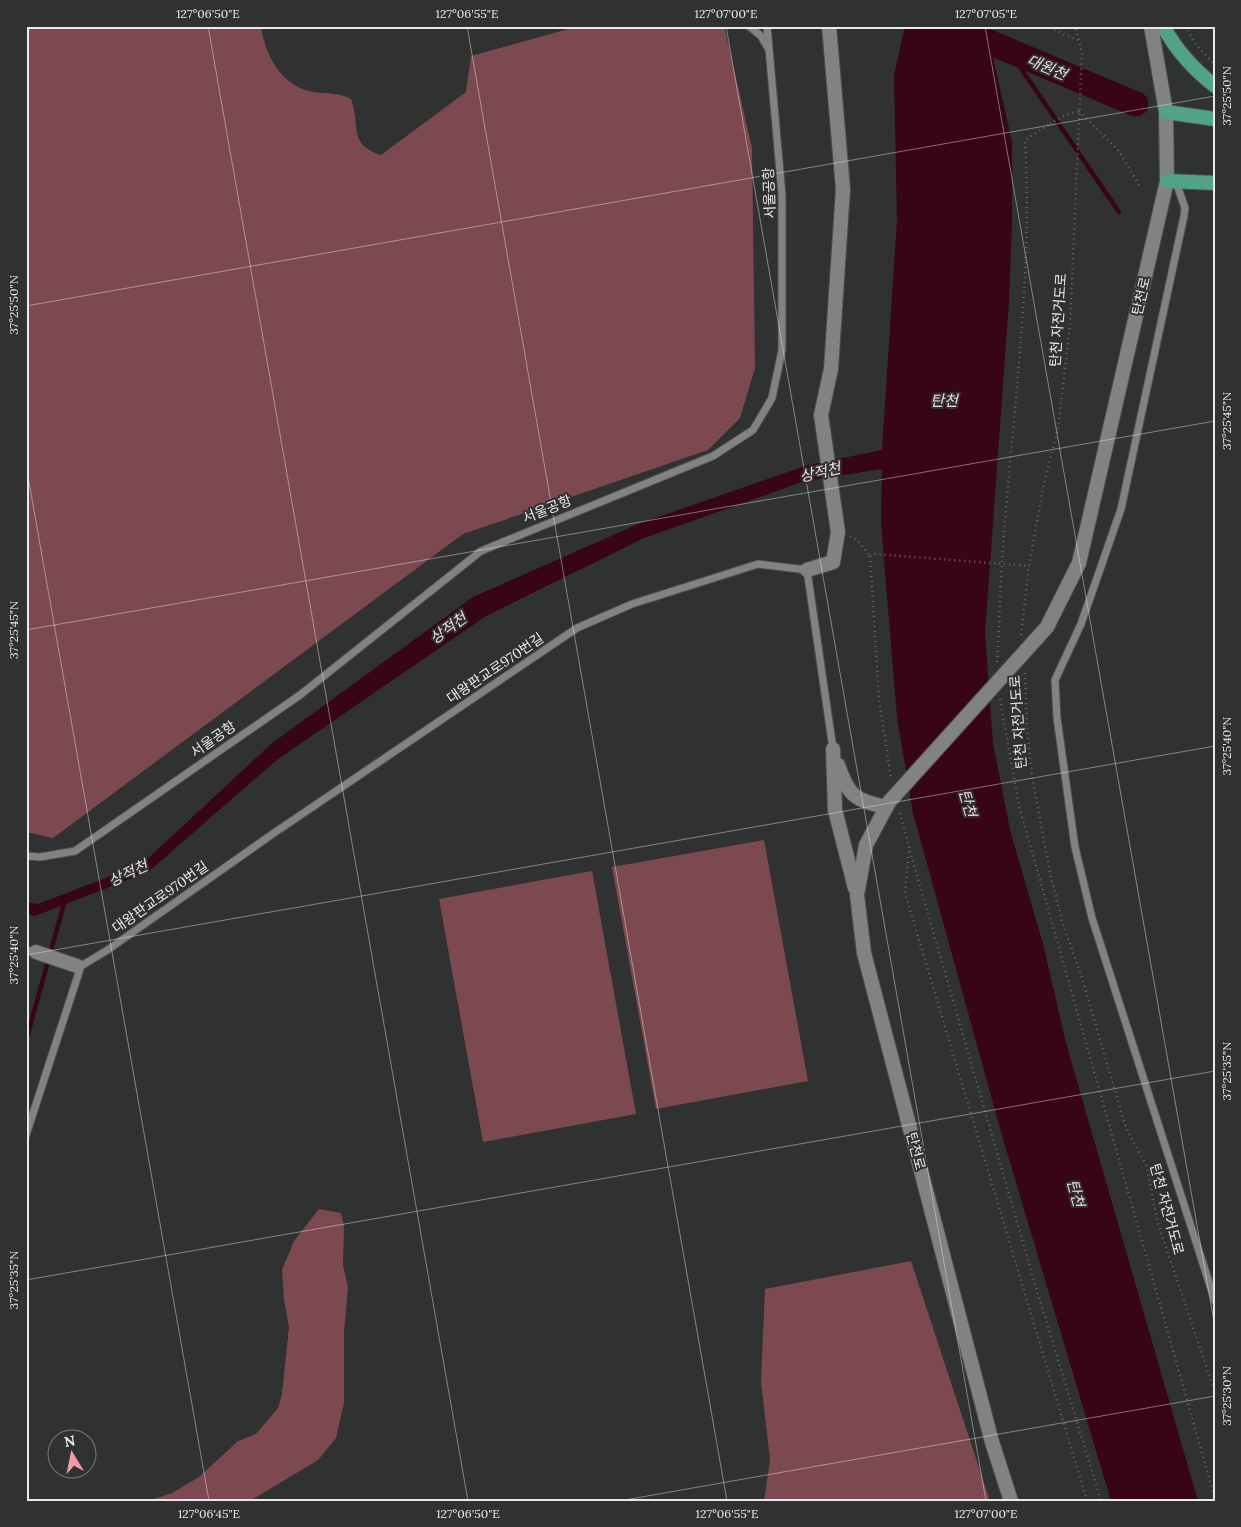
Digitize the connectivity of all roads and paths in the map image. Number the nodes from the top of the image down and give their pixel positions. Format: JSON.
{"nodes":[{"id":1,"x":749,"y":26,"type":"edge"},
{"id":2,"x":767,"y":26,"type":"edge"},
{"id":3,"x":829,"y":26,"type":"edge"},
{"id":4,"x":1045,"y":26,"type":"edge"},
{"id":5,"x":1076,"y":26,"type":"edge"},
{"id":6,"x":1151,"y":26,"type":"edge"},
{"id":7,"x":1163,"y":26,"type":"edge"},
{"id":8,"x":1185,"y":26,"type":"edge"},
{"id":9,"x":1078,"y":40,"type":"junction"},
{"id":10,"x":770,"y":51,"type":"junction"},
{"id":11,"x":1215,"y":65,"type":"edge"},
{"id":12,"x":1215,"y":86,"type":"edge"},
{"id":13,"x":1079,"y":111,"type":"junction"},
{"id":14,"x":1166,"y":112,"type":"junction"},
{"id":15,"x":1215,"y":119,"type":"edge"},
{"id":16,"x":1050,"y":124,"type":"dead end"},
{"id":17,"x":1172,"y":181,"type":"junction"},
{"id":18,"x":1215,"y":183,"type":"edge"},
{"id":19,"x":1141,"y":188,"type":"dead end"},
{"id":20,"x":838,"y":532,"type":"junction"},
{"id":21,"x":870,"y":556,"type":"junction"},
{"id":22,"x":1029,"y":566,"type":"junction"},
{"id":23,"x":807,"y":570,"type":"junction"},
{"id":24,"x":1021,"y":637,"type":"dead end"},
{"id":25,"x":1024,"y":666,"type":"dead end"},
{"id":26,"x":833,"y":749,"type":"junction"},
{"id":27,"x":892,"y":784,"type":"dead end"},
{"id":28,"x":891,"y":807,"type":"junction"},
{"id":29,"x":909,"y":847,"type":"junction"},
{"id":30,"x":26,"y":856,"type":"edge"},
{"id":31,"x":857,"y":894,"type":"junction"},
{"id":32,"x":31,"y":951,"type":"edge"},
{"id":33,"x":79,"y":966,"type":"junction"},
{"id":34,"x":26,"y":1135,"type":"edge"},
{"id":35,"x":1215,"y":1301,"type":"edge"},
{"id":36,"x":1215,"y":1392,"type":"edge"},
{"id":37,"x":1011,"y":1501,"type":"edge"},
{"id":38,"x":1087,"y":1501,"type":"edge"},
{"id":39,"x":1101,"y":1501,"type":"edge"}],
"edges":[{"from":1,"to":10,"type":"lane"},
{"from":2,"to":10,"type":"lane","name":"서울공항"},
{"from":3,"to":20,"type":"main road"},
{"from":4,"to":9,"type":"path"},
{"from":5,"to":9,"type":"path","name":"탄천 자전거도로"},
{"from":6,"to":14,"type":"main road","name":"탄천로"},
{"from":7,"to":12,"type":"main road"},
{"from":8,"to":11,"type":"path"},
{"from":9,"to":13,"type":"path","name":"탄천 자전거도로"},
{"from":10,"to":30,"type":"lane","name":"서울공항"},
{"from":13,"to":16,"type":"path","bridge":true},
{"from":13,"to":19,"type":"path"},
{"from":13,"to":22,"type":"path","name":"탄천 자전거도로"},
{"from":14,"to":15,"type":"main road"},
{"from":14,"to":17,"type":"main road","name":"탄천로"},
{"from":17,"to":18,"type":"main road"},
{"from":17,"to":28,"type":"main road","name":"탄천로","bridge":true},
{"from":17,"to":35,"type":"lane"},
{"from":20,"to":21,"type":"path"},
{"from":20,"to":23,"type":"main road"},
{"from":21,"to":22,"type":"path"},
{"from":21,"to":27,"type":"path"},
{"from":22,"to":24,"type":"path","name":"탄천 자전거도로"},
{"from":23,"to":26,"type":"lane"},
{"from":23,"to":33,"type":"lane","name":"대왕판교로970번길"},
{"from":25,"to":36,"type":"path","name":"탄천 자전거도로"},
{"from":26,"to":28,"type":"main road"},
{"from":26,"to":31,"type":"main road"},
{"from":28,"to":29,"type":"path"},
{"from":28,"to":31,"type":"main road","name":"탄천로"},
{"from":29,"to":38,"type":"path"},
{"from":29,"to":39,"type":"path"},
{"from":31,"to":37,"type":"main road","name":"탄천로"},
{"from":32,"to":33,"type":"main road"},
{"from":33,"to":34,"type":"lane"}]}
